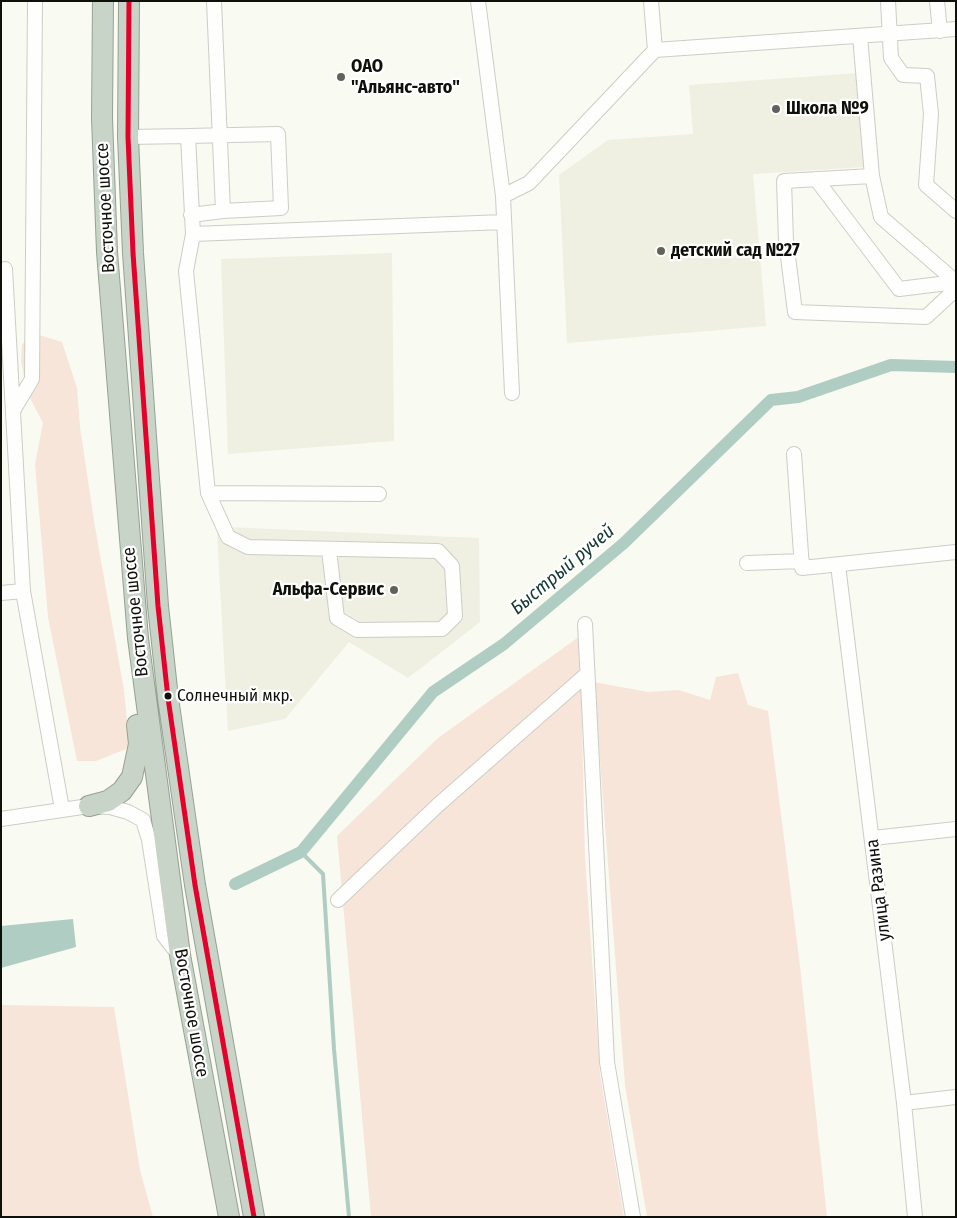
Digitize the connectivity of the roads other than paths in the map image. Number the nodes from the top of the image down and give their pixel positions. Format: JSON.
{"nodes":[{"id":1,"x":35,"y":1,"type":"edge"},
{"id":2,"x":103,"y":1,"type":"edge"},
{"id":3,"x":129,"y":1,"type":"edge"},
{"id":4,"x":214,"y":1,"type":"edge"},
{"id":5,"x":478,"y":1,"type":"edge"},
{"id":6,"x":651,"y":1,"type":"edge"},
{"id":7,"x":888,"y":1,"type":"edge"},
{"id":8,"x":937,"y":1,"type":"edge"},
{"id":9,"x":956,"y":29,"type":"edge"},
{"id":10,"x":940,"y":30,"type":"junction"},
{"id":11,"x":890,"y":34,"type":"junction"},
{"id":12,"x":860,"y":36,"type":"junction"},
{"id":13,"x":655,"y":50,"type":"junction"},
{"id":14,"x":188,"y":136,"type":"junction"},
{"id":15,"x":219,"y":136,"type":"junction"},
{"id":16,"x":128,"y":137,"type":"junction"},
{"id":17,"x":872,"y":176,"type":"junction"},
{"id":18,"x":816,"y":179,"type":"junction"},
{"id":19,"x":503,"y":196,"type":"junction"},
{"id":20,"x":222,"y":211,"type":"junction"},
{"id":21,"x":956,"y":211,"type":"edge"},
{"id":22,"x":191,"y":215,"type":"junction"},
{"id":23,"x":504,"y":222,"type":"junction"},
{"id":24,"x":193,"y":234,"type":"junction"},
{"id":25,"x":3,"y":269,"type":"edge"},
{"id":26,"x":956,"y":289,"type":"edge"},
{"id":27,"x":512,"y":393,"type":"dead end"},
{"id":28,"x":13,"y":411,"type":"junction"},
{"id":29,"x":794,"y":454,"type":"dead end"},
{"id":30,"x":208,"y":493,"type":"junction"},
{"id":31,"x":379,"y":494,"type":"dead end"},
{"id":32,"x":329,"y":550,"type":"junction"},
{"id":33,"x":956,"y":552,"type":"edge"},
{"id":34,"x":747,"y":563,"type":"dead end"},
{"id":35,"x":802,"y":564,"type":"junction"},
{"id":36,"x":838,"y":564,"type":"junction"},
{"id":37,"x":23,"y":591,"type":"junction"},
{"id":38,"x":1,"y":593,"type":"edge"},
{"id":39,"x":585,"y":624,"type":"dead end"},
{"id":40,"x":140,"y":656,"type":"junction"},
{"id":41,"x":587,"y":674,"type":"junction"},
{"id":42,"x":89,"y":806,"type":"junction"},
{"id":43,"x":62,"y":809,"type":"junction"},
{"id":44,"x":1,"y":819,"type":"edge"},
{"id":45,"x":956,"y":829,"type":"edge"},
{"id":46,"x":873,"y":838,"type":"junction"},
{"id":47,"x":338,"y":900,"type":"dead end"},
{"id":48,"x":180,"y":955,"type":"junction"},
{"id":49,"x":956,"y":1097,"type":"edge"},
{"id":50,"x":904,"y":1103,"type":"junction"},
{"id":51,"x":229,"y":1217,"type":"edge"},
{"id":52,"x":254,"y":1217,"type":"edge"},
{"id":53,"x":634,"y":1217,"type":"edge"},
{"id":54,"x":915,"y":1217,"type":"edge"}],
"edges":[{"from":1,"to":28,"type":"street"},
{"from":2,"to":40,"type":"highway","name":"Восточное шоссе"},
{"from":3,"to":16,"type":"highway","name":"Восточное шоссе"},
{"from":4,"to":15,"type":"street"},
{"from":5,"to":19,"type":"street"},
{"from":6,"to":13,"type":"street"},
{"from":7,"to":11,"type":"street"},
{"from":8,"to":10,"type":"street"},
{"from":9,"to":10,"type":"street"},
{"from":10,"to":11,"type":"street"},
{"from":11,"to":12,"type":"street"},
{"from":11,"to":21,"type":"street"},
{"from":12,"to":13,"type":"street"},
{"from":12,"to":17,"type":"street"},
{"from":13,"to":19,"type":"street"},
{"from":14,"to":15,"type":"street"},
{"from":14,"to":16,"type":"street"},
{"from":14,"to":22,"type":"street"},
{"from":15,"to":20,"type":"street"},
{"from":15,"to":20,"type":"street"},
{"from":16,"to":52,"type":"highway","name":"Восточное шоссе"},
{"from":17,"to":18,"type":"street"},
{"from":17,"to":18,"type":"street"},
{"from":18,"to":26,"type":"street"},
{"from":19,"to":23,"type":"street"},
{"from":20,"to":22,"type":"street"},
{"from":22,"to":24,"type":"street"},
{"from":23,"to":24,"type":"street"},
{"from":23,"to":27,"type":"street"},
{"from":24,"to":30,"type":"street"},
{"from":25,"to":28,"type":"street"},
{"from":28,"to":37,"type":"street"},
{"from":29,"to":35,"type":"street"},
{"from":30,"to":31,"type":"street"},
{"from":30,"to":32,"type":"street"},
{"from":32,"to":32,"type":"street"},
{"from":33,"to":36,"type":"street"},
{"from":34,"to":35,"type":"street"},
{"from":35,"to":36,"type":"street"},
{"from":36,"to":46,"type":"street","name":"улица Разина"},
{"from":37,"to":38,"type":"street"},
{"from":37,"to":43,"type":"street"},
{"from":39,"to":41,"type":"street"},
{"from":40,"to":42,"type":"highway"},
{"from":40,"to":48,"type":"highway","name":"Восточное шоссе"},
{"from":41,"to":47,"type":"street"},
{"from":41,"to":53,"type":"street"},
{"from":42,"to":43,"type":"street"},
{"from":42,"to":48,"type":"street"},
{"from":43,"to":44,"type":"street"},
{"from":45,"to":46,"type":"street"},
{"from":46,"to":50,"type":"street","name":"улица Разина"},
{"from":48,"to":51,"type":"highway","name":"Восточное шоссе"},
{"from":49,"to":50,"type":"street"},
{"from":50,"to":54,"type":"street","name":"улица Разина"}]}
